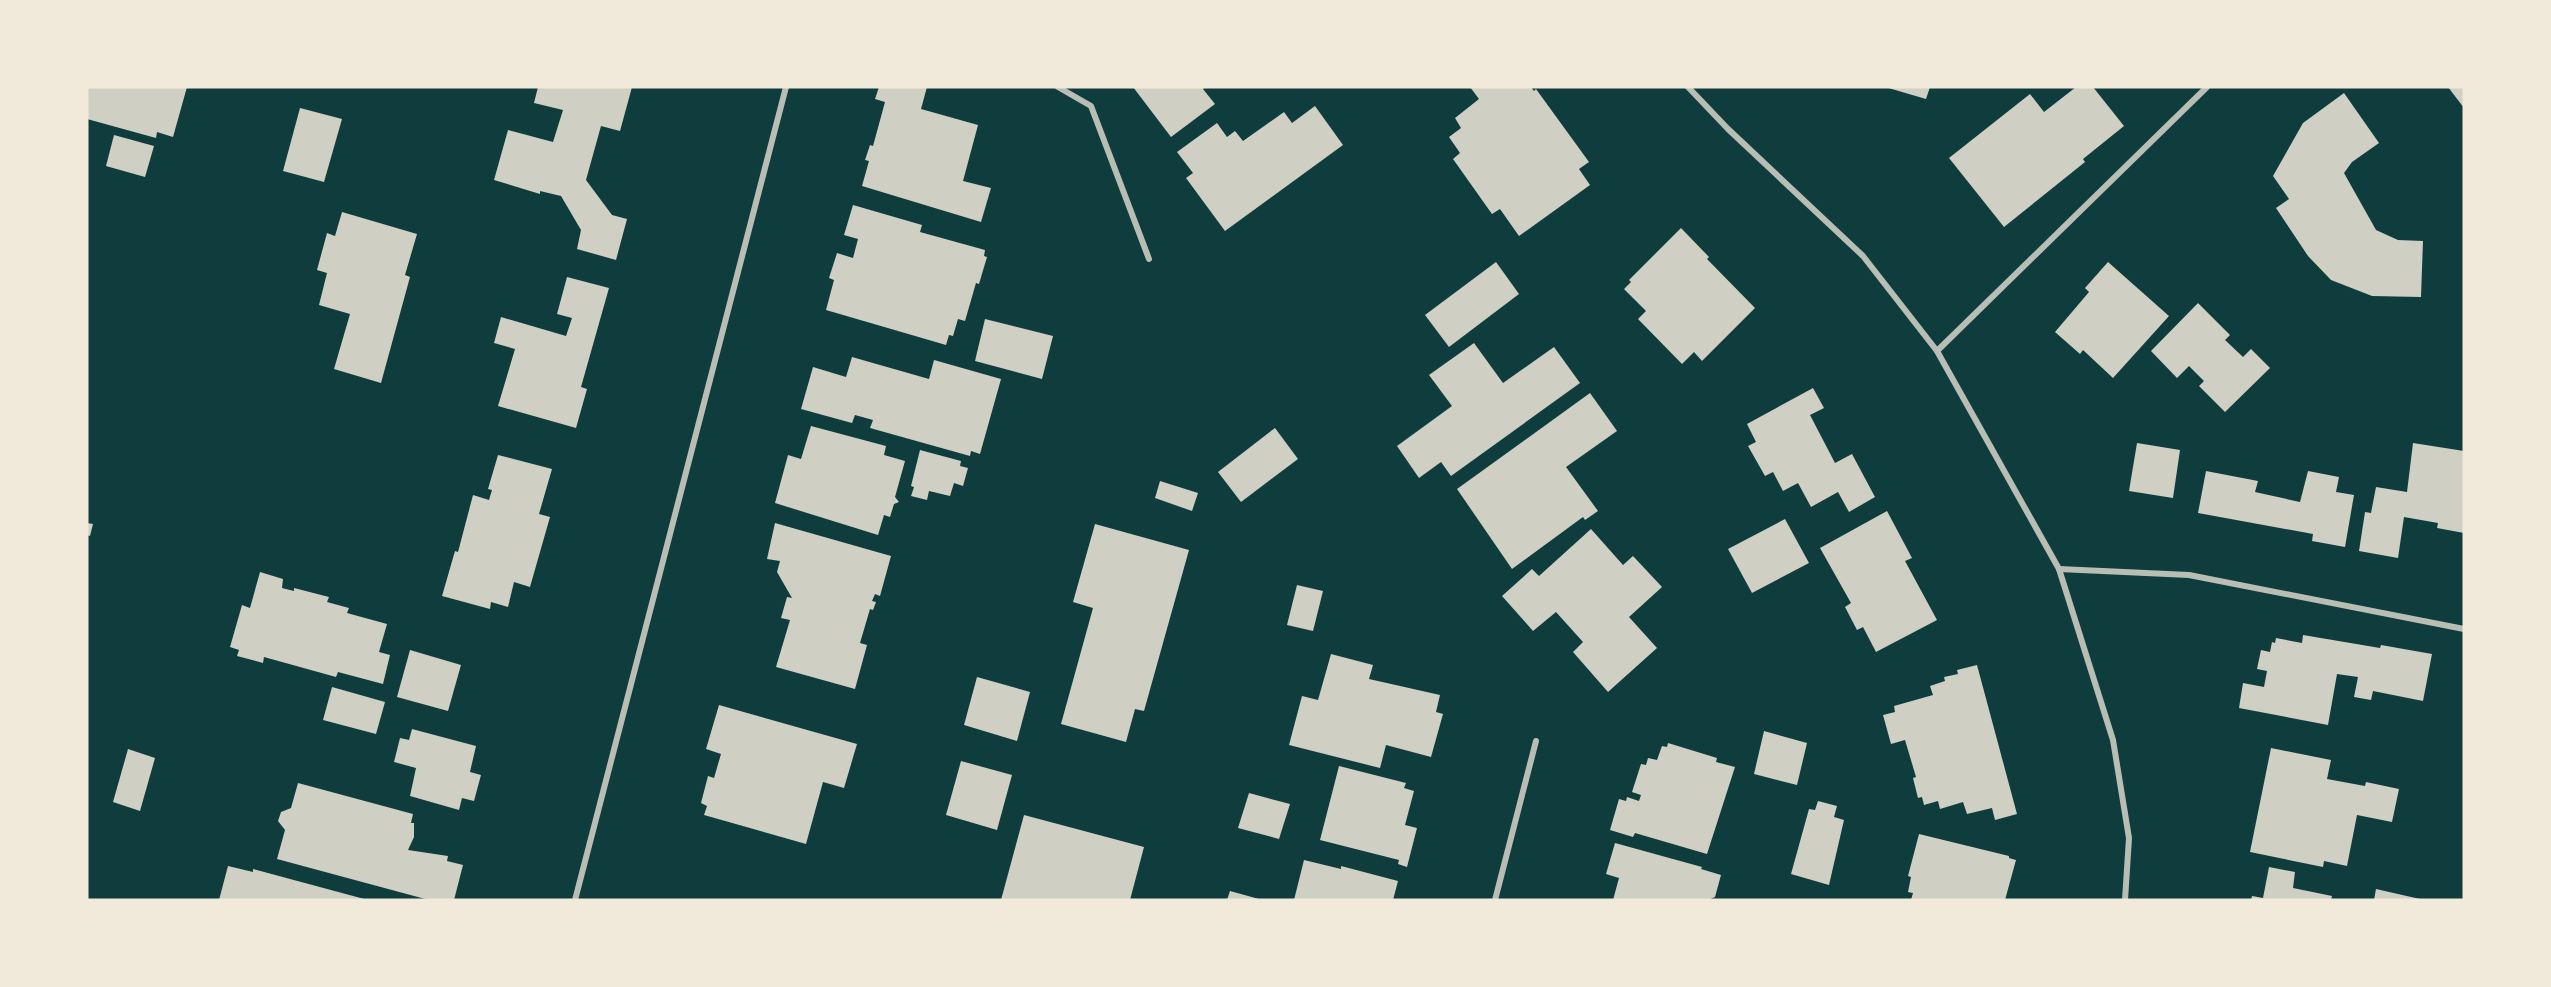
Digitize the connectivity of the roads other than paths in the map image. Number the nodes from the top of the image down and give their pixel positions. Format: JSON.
{"nodes":[{"id":1,"x":786,"y":87,"type":"edge"},
{"id":2,"x":1058,"y":87,"type":"edge"},
{"id":3,"x":1688,"y":87,"type":"edge"},
{"id":4,"x":2207,"y":87,"type":"edge"},
{"id":5,"x":1149,"y":259,"type":"dead end"},
{"id":6,"x":1937,"y":351,"type":"junction"},
{"id":7,"x":2059,"y":569,"type":"junction"},
{"id":8,"x":2464,"y":629,"type":"edge"},
{"id":9,"x":1536,"y":741,"type":"dead end"},
{"id":10,"x":575,"y":900,"type":"edge"},
{"id":11,"x":1495,"y":900,"type":"edge"},
{"id":12,"x":2125,"y":900,"type":"edge"}],
"edges":[{"from":1,"to":10,"type":"street"},
{"from":2,"to":5,"type":"street"},
{"from":3,"to":6,"type":"street"},
{"from":4,"to":6,"type":"street"},
{"from":6,"to":7,"type":"street"},
{"from":7,"to":8,"type":"street"},
{"from":7,"to":12,"type":"street"},
{"from":9,"to":11,"type":"street"}]}
